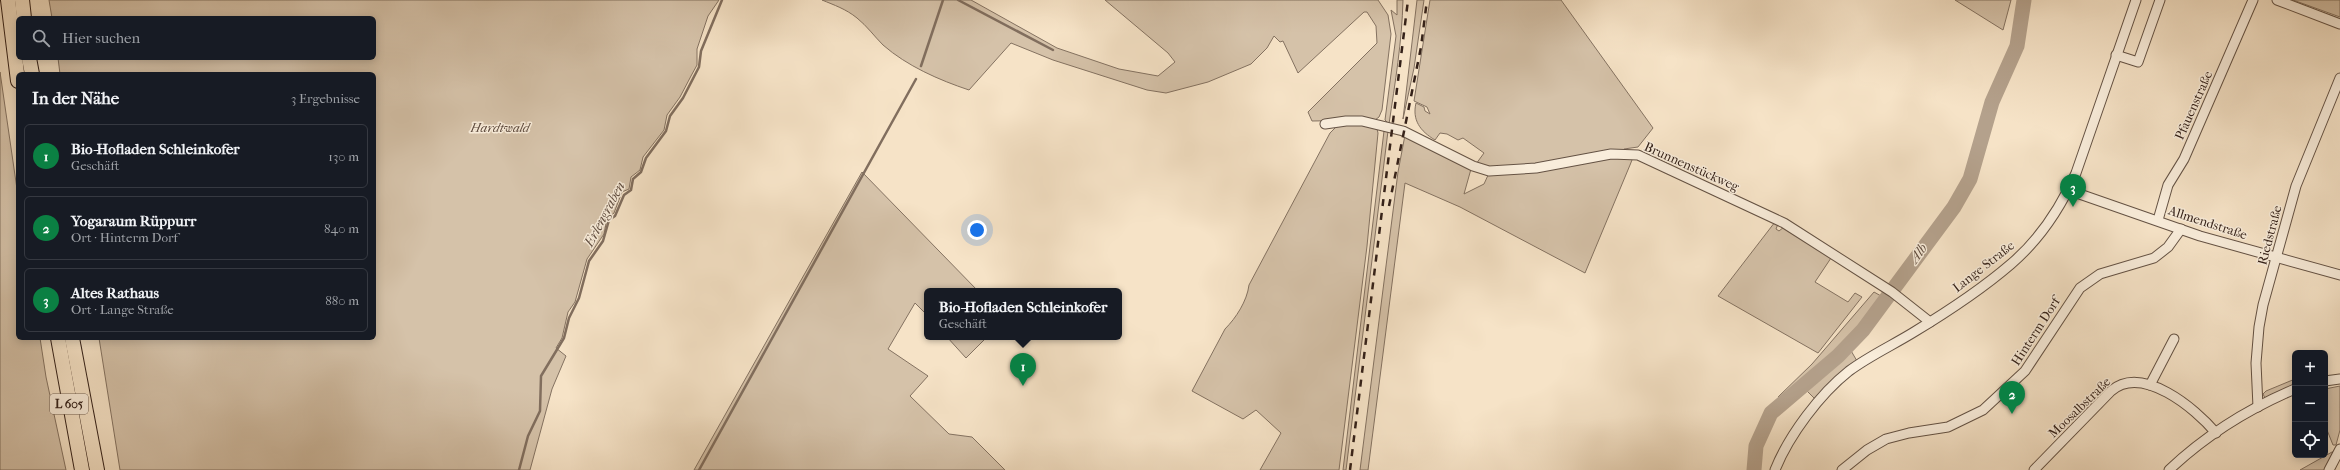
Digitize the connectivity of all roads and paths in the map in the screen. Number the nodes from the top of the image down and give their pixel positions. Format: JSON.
{"nodes":[{"id":1,"x":8,"y":0,"type":"edge"},
{"id":2,"x":22,"y":0,"type":"edge"},
{"id":3,"x":2136,"y":0,"type":"edge"},
{"id":4,"x":2160,"y":0,"type":"edge"},
{"id":5,"x":2252,"y":0,"type":"edge"},
{"id":6,"x":2277,"y":0,"type":"edge"},
{"id":7,"x":24,"y":16,"type":"edge"},
{"id":8,"x":2340,"y":24,"type":"edge"},
{"id":9,"x":2116,"y":55,"type":"junction"},
{"id":10,"x":29,"y":60,"type":"edge"},
{"id":11,"x":17,"y":72,"type":"edge"},
{"id":12,"x":32,"y":72,"type":"edge"},
{"id":13,"x":2340,"y":78,"type":"edge"},
{"id":14,"x":1325,"y":124,"type":"dead end"},
{"id":15,"x":2068,"y":190,"type":"junction"},
{"id":16,"x":2158,"y":220,"type":"junction"},
{"id":17,"x":2181,"y":229,"type":"junction"},
{"id":18,"x":2277,"y":257,"type":"junction"},
{"id":19,"x":2340,"y":275,"type":"edge"},
{"id":20,"x":1930,"y":322,"type":"junction"},
{"id":21,"x":2174,"y":339,"type":"dead end"},
{"id":22,"x":58,"y":340,"type":"edge"},
{"id":23,"x":72,"y":340,"type":"edge"},
{"id":24,"x":2340,"y":379,"type":"edge"},
{"id":25,"x":2328,"y":381,"type":"edge"},
{"id":26,"x":2150,"y":384,"type":"junction"},
{"id":27,"x":2292,"y":390,"type":"edge"},
{"id":28,"x":2258,"y":406,"type":"junction"},
{"id":29,"x":2216,"y":433,"type":"junction"},
{"id":30,"x":2340,"y":449,"type":"edge"},
{"id":31,"x":82,"y":470,"type":"edge"},
{"id":32,"x":97,"y":470,"type":"edge"},
{"id":33,"x":1775,"y":470,"type":"edge"},
{"id":34,"x":1842,"y":470,"type":"edge"},
{"id":35,"x":2034,"y":470,"type":"edge"},
{"id":36,"x":2169,"y":470,"type":"edge"},
{"id":37,"x":2329,"y":470,"type":"edge"}],
"edges":[{"from":1,"to":11,"type":"highway"},
{"from":2,"to":7,"type":"highway"},
{"from":3,"to":9,"type":"street","name":"Lange Straße"},
{"from":4,"to":9,"type":"street"},
{"from":5,"to":16,"type":"street","name":"Pfauenstraße"},
{"from":6,"to":8,"type":"street"},
{"from":9,"to":15,"type":"street","name":"Lange Straße"},
{"from":10,"to":12,"type":"highway"},
{"from":13,"to":18,"type":"street","name":"Riedstraße"},
{"from":14,"to":20,"type":"street","name":"Brunnenstückweg"},
{"from":15,"to":16,"type":"street","name":"Allmendstraße"},
{"from":15,"to":20,"type":"street","name":"Lange Straße"},
{"from":16,"to":17,"type":"street","name":"Allmendstraße"},
{"from":17,"to":18,"type":"street","name":"Allmendstraße"},
{"from":17,"to":34,"type":"street","name":"Hinterm Dorf"},
{"from":18,"to":19,"type":"street","name":"Allmendstraße"},
{"from":18,"to":28,"type":"street","name":"Riedstraße"},
{"from":20,"to":33,"type":"street","name":"Lange Straße"},
{"from":21,"to":26,"type":"street"},
{"from":22,"to":31,"type":"highway","number":"L 605"},
{"from":23,"to":32,"type":"highway","number":"L 605"},
{"from":24,"to":25,"type":"street"},
{"from":26,"to":29,"type":"street","name":"Moosalbstraße"},
{"from":26,"to":35,"type":"street","name":"Moosalbstraße"},
{"from":27,"to":28,"type":"street"},
{"from":28,"to":29,"type":"street"},
{"from":29,"to":36,"type":"street"},
{"from":30,"to":37,"type":"street"}]}
